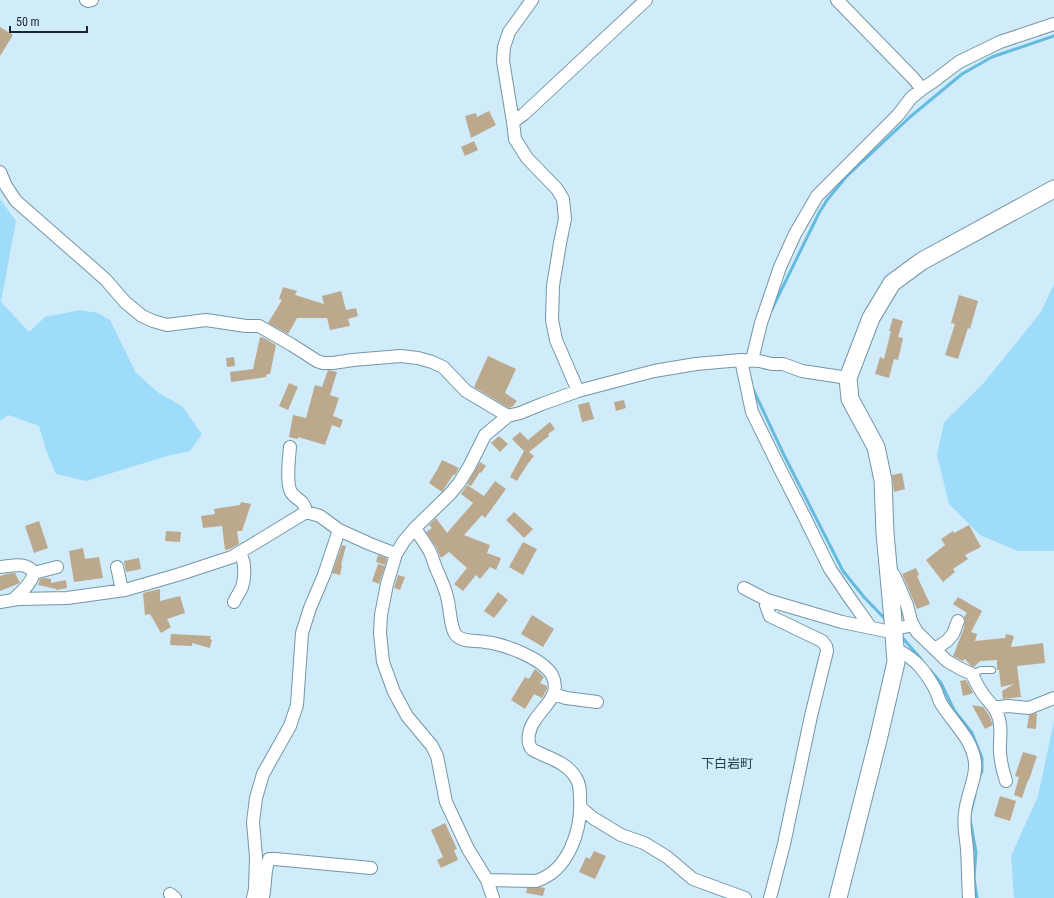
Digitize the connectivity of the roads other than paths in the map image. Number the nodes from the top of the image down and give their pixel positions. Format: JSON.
{"nodes":[{"id":1,"x":86,"y":0,"type":"edge"},
{"id":2,"x":92,"y":0,"type":"edge"},
{"id":3,"x":532,"y":0,"type":"edge"},
{"id":4,"x":646,"y":0,"type":"edge"},
{"id":5,"x":837,"y":0,"type":"edge"},
{"id":6,"x":1054,"y":24,"type":"edge"},
{"id":7,"x":922,"y":89,"type":"junction"},
{"id":8,"x":513,"y":122,"type":"junction"},
{"id":9,"x":0,"y":172,"type":"edge"},
{"id":10,"x":1054,"y":189,"type":"edge"},
{"id":11,"x":746,"y":360,"type":"junction"},
{"id":12,"x":848,"y":378,"type":"junction"},
{"id":13,"x":578,"y":391,"type":"junction"},
{"id":14,"x":508,"y":416,"type":"junction"},
{"id":15,"x":290,"y":447,"type":"dead end"},
{"id":16,"x":306,"y":512,"type":"junction"},
{"id":17,"x":415,"y":528,"type":"junction"},
{"id":18,"x":339,"y":530,"type":"junction"},
{"id":19,"x":239,"y":553,"type":"junction"},
{"id":20,"x":396,"y":554,"type":"junction"},
{"id":21,"x":0,"y":567,"type":"edge"},
{"id":22,"x":57,"y":567,"type":"dead end"},
{"id":23,"x":117,"y":567,"type":"dead end"},
{"id":24,"x":888,"y":572,"type":"junction"},
{"id":25,"x":34,"y":573,"type":"junction"},
{"id":26,"x":744,"y":588,"type":"dead end"},
{"id":27,"x":122,"y":590,"type":"junction"},
{"id":28,"x":14,"y":599,"type":"junction"},
{"id":29,"x":766,"y":600,"type":"junction"},
{"id":30,"x":0,"y":602,"type":"edge"},
{"id":31,"x":234,"y":602,"type":"dead end"},
{"id":32,"x":958,"y":621,"type":"dead end"},
{"id":33,"x":913,"y":625,"type":"junction"},
{"id":34,"x":871,"y":628,"type":"junction"},
{"id":35,"x":894,"y":630,"type":"junction"},
{"id":36,"x":894,"y":648,"type":"junction"},
{"id":37,"x":935,"y":649,"type":"junction"},
{"id":38,"x":992,"y":670,"type":"dead end"},
{"id":39,"x":972,"y":674,"type":"junction"},
{"id":40,"x":554,"y":694,"type":"junction"},
{"id":41,"x":1054,"y":698,"type":"edge"},
{"id":42,"x":597,"y":702,"type":"dead end"},
{"id":43,"x":994,"y":707,"type":"junction"},
{"id":44,"x":1006,"y":781,"type":"dead end"},
{"id":45,"x":580,"y":807,"type":"junction"},
{"id":46,"x":371,"y":868,"type":"dead end"},
{"id":47,"x":487,"y":880,"type":"junction"},
{"id":48,"x":254,"y":898,"type":"edge"},
{"id":49,"x":261,"y":898,"type":"edge"},
{"id":50,"x":493,"y":898,"type":"edge"},
{"id":51,"x":746,"y":898,"type":"edge"},
{"id":52,"x":770,"y":898,"type":"edge"},
{"id":53,"x":838,"y":898,"type":"edge"},
{"id":54,"x":969,"y":898,"type":"edge"}],
"edges":[{"from":1,"to":2,"type":"street"},
{"from":3,"to":8,"type":"street"},
{"from":4,"to":8,"type":"street"},
{"from":5,"to":7,"type":"street"},
{"from":6,"to":7,"type":"street"},
{"from":7,"to":11,"type":"street"},
{"from":8,"to":13,"type":"street"},
{"from":9,"to":14,"type":"street"},
{"from":10,"to":12,"type":"street"},
{"from":11,"to":12,"type":"street"},
{"from":11,"to":13,"type":"street"},
{"from":11,"to":34,"type":"street"},
{"from":12,"to":24,"type":"street"},
{"from":13,"to":14,"type":"street"},
{"from":14,"to":17,"type":"street"},
{"from":15,"to":16,"type":"street"},
{"from":16,"to":18,"type":"street"},
{"from":16,"to":19,"type":"street"},
{"from":17,"to":20,"type":"street"},
{"from":17,"to":40,"type":"street"},
{"from":18,"to":20,"type":"street"},
{"from":18,"to":48,"type":"street"},
{"from":19,"to":27,"type":"street"},
{"from":19,"to":31,"type":"street"},
{"from":20,"to":47,"type":"street"},
{"from":21,"to":25,"type":"street"},
{"from":22,"to":25,"type":"street"},
{"from":23,"to":27,"type":"street"},
{"from":24,"to":33,"type":"street"},
{"from":24,"to":35,"type":"street"},
{"from":25,"to":28,"type":"street"},
{"from":26,"to":29,"type":"street"},
{"from":27,"to":28,"type":"street"},
{"from":28,"to":30,"type":"street"},
{"from":29,"to":34,"type":"street"},
{"from":29,"to":52,"type":"street"},
{"from":32,"to":37,"type":"street"},
{"from":33,"to":35,"type":"street"},
{"from":33,"to":37,"type":"street"},
{"from":34,"to":35,"type":"street"},
{"from":35,"to":36,"type":"street"},
{"from":36,"to":53,"type":"street"},
{"from":36,"to":54,"type":"street"},
{"from":37,"to":39,"type":"street"},
{"from":38,"to":39,"type":"lane"},
{"from":39,"to":43,"type":"street"},
{"from":40,"to":42,"type":"street"},
{"from":40,"to":45,"type":"street"},
{"from":41,"to":43,"type":"street"},
{"from":43,"to":44,"type":"street"},
{"from":45,"to":47,"type":"street"},
{"from":45,"to":51,"type":"street"},
{"from":46,"to":49,"type":"street"},
{"from":47,"to":50,"type":"street"}]}
